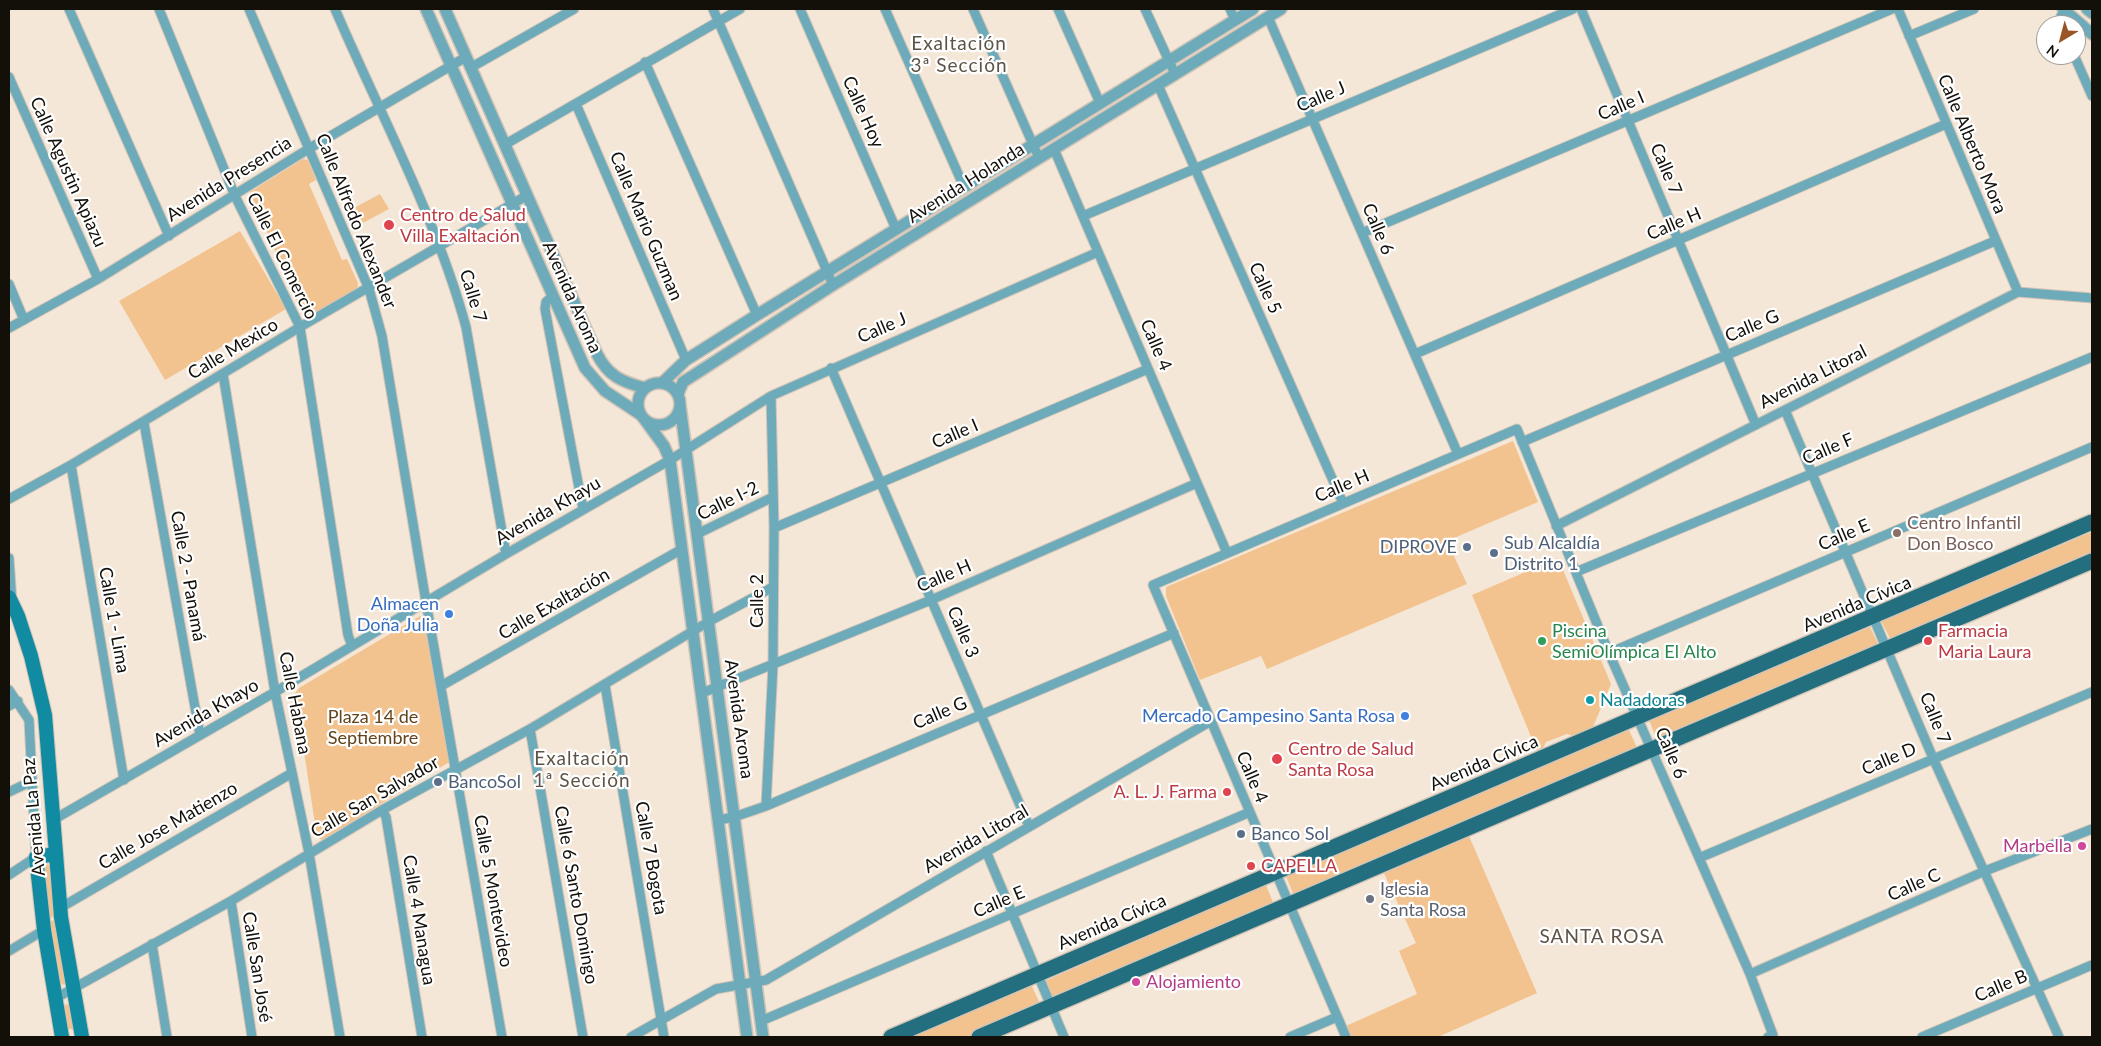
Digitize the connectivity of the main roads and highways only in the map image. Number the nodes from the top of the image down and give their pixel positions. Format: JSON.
{"nodes":[{"id":1,"x":2092,"y":522,"type":"edge"},
{"id":2,"x":2092,"y":561,"type":"edge"},
{"id":3,"x":10,"y":600,"type":"edge"},
{"id":4,"x":56,"y":854,"type":"junction"},
{"id":5,"x":62,"y":1037,"type":"edge"},
{"id":6,"x":82,"y":1037,"type":"edge"},
{"id":7,"x":891,"y":1037,"type":"edge"},
{"id":8,"x":979,"y":1037,"type":"edge"}],
"edges":[{"from":1,"to":7,"type":"main road","name":"Avenida Cívica"},
{"from":2,"to":8,"type":"main road"},
{"from":3,"to":4,"type":"main road","name":"Avenida La Paz"},
{"from":4,"to":5,"type":"main road","name":"Avenida La Paz"},
{"from":4,"to":6,"type":"main road","name":"Avenida La Paz"}]}
